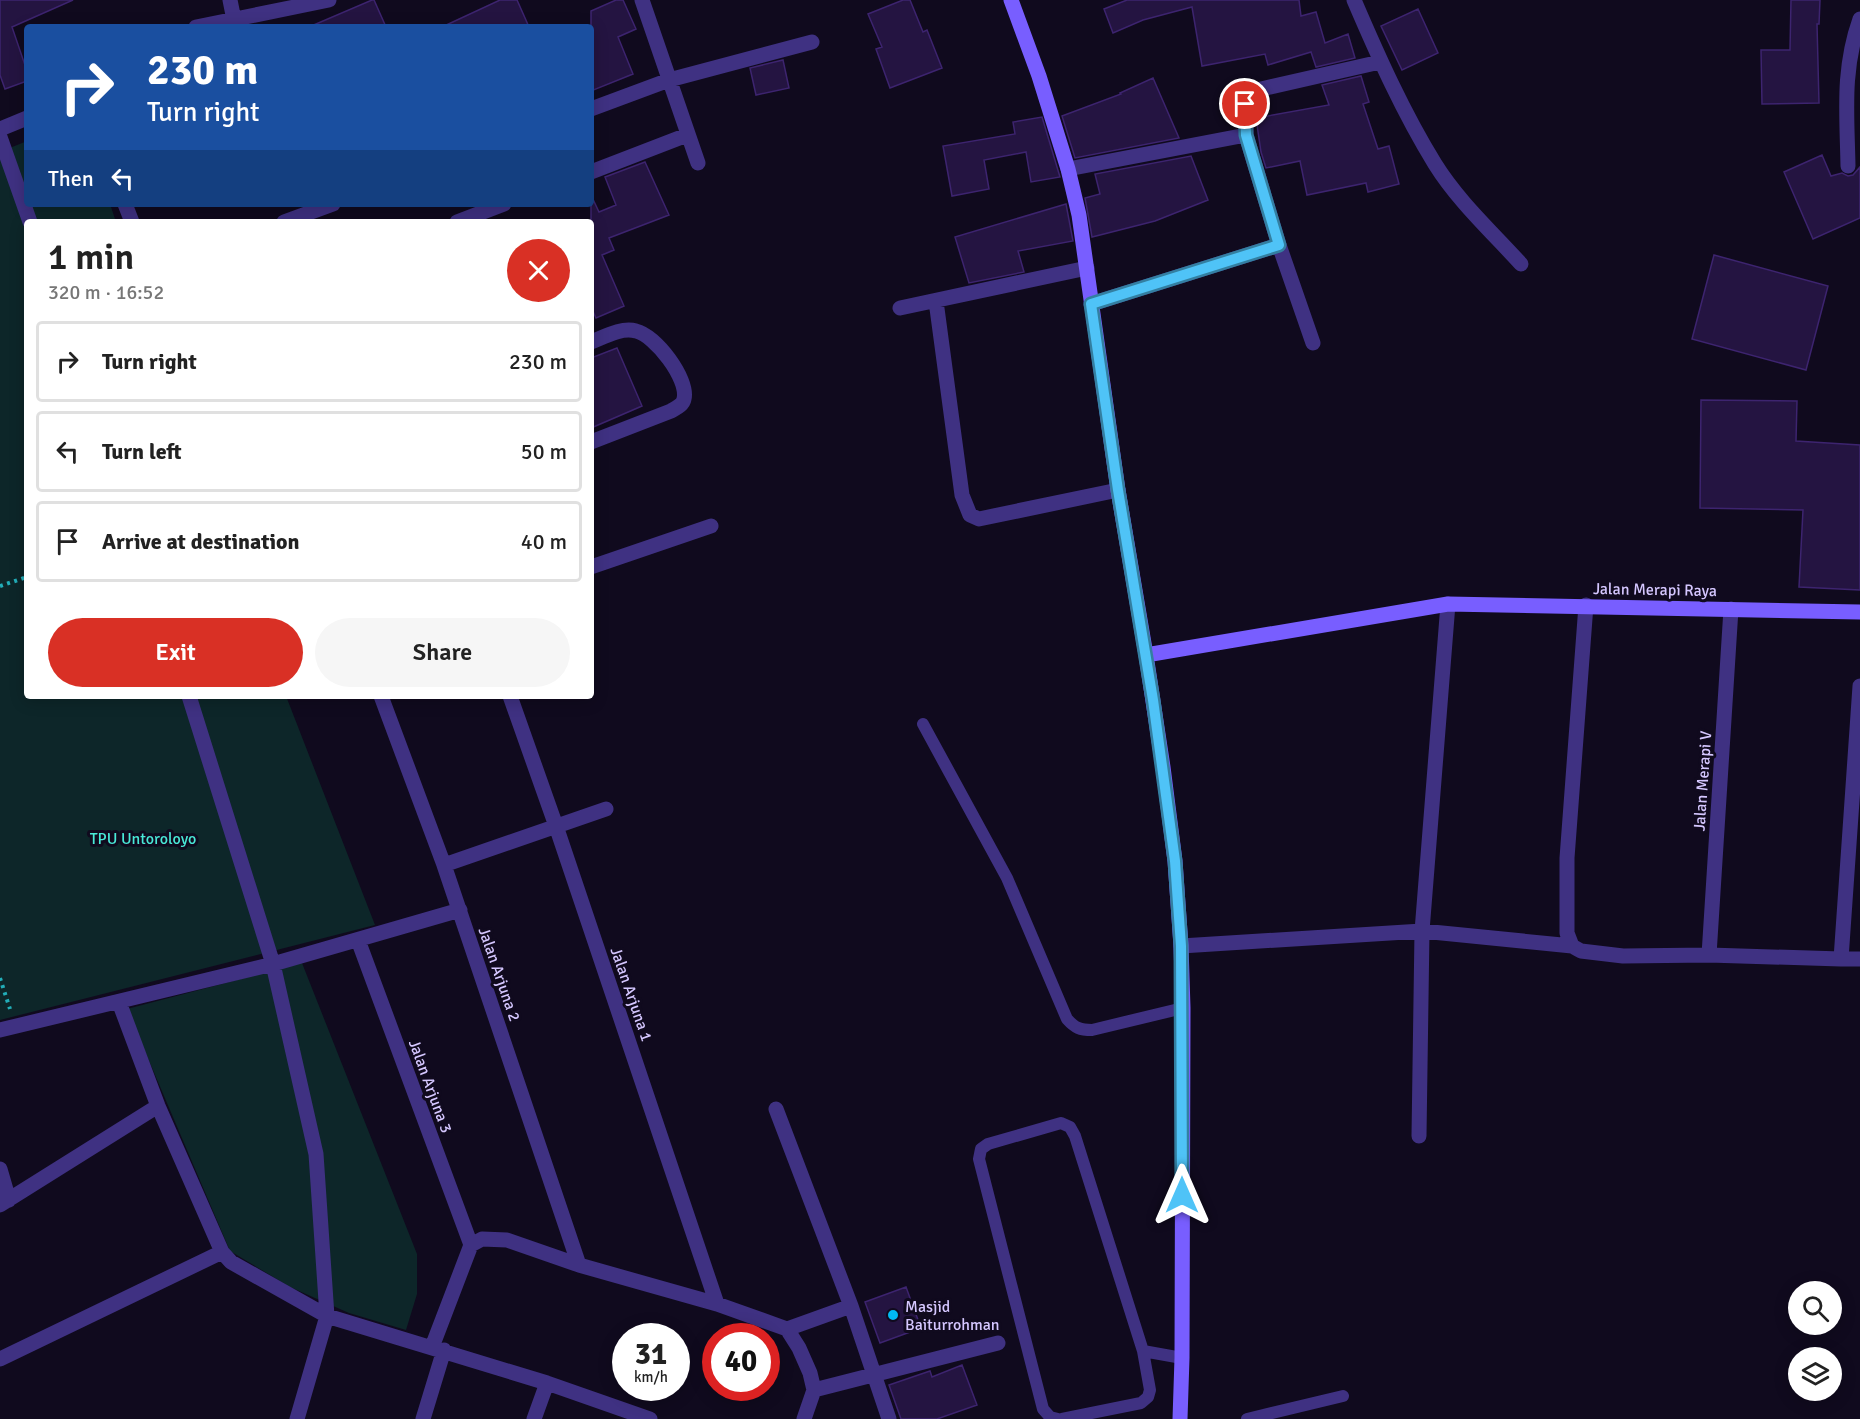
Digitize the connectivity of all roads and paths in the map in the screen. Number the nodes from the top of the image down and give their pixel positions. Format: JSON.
{"nodes":[{"id":1,"x":230,"y":0,"type":"edge"},
{"id":2,"x":329,"y":0,"type":"edge"},
{"id":3,"x":642,"y":0,"type":"edge"},
{"id":4,"x":1011,"y":0,"type":"edge"},
{"id":5,"x":1354,"y":0,"type":"edge"},
{"id":6,"x":1860,"y":19,"type":"edge"},
{"id":7,"x":234,"y":20,"type":"junction"},
{"id":8,"x":212,"y":24,"type":"edge"},
{"id":9,"x":812,"y":42,"type":"dead end"},
{"id":10,"x":1380,"y":62,"type":"junction"},
{"id":11,"x":669,"y":80,"type":"junction"},
{"id":12,"x":594,"y":108,"type":"edge"},
{"id":13,"x":24,"y":119,"type":"edge"},
{"id":14,"x":0,"y":129,"type":"edge"},
{"id":15,"x":687,"y":135,"type":"junction"},
{"id":16,"x":1246,"y":135,"type":"junction"},
{"id":17,"x":0,"y":137,"type":"edge"},
{"id":18,"x":698,"y":163,"type":"dead end"},
{"id":19,"x":1848,"y":166,"type":"dead end"},
{"id":20,"x":1068,"y":169,"type":"junction"},
{"id":21,"x":594,"y":171,"type":"edge"},
{"id":22,"x":24,"y":205,"type":"edge"},
{"id":23,"x":325,"y":207,"type":"edge"},
{"id":24,"x":496,"y":207,"type":"edge"},
{"id":25,"x":292,"y":219,"type":"edge"},
{"id":26,"x":465,"y":219,"type":"edge"},
{"id":27,"x":1279,"y":245,"type":"junction"},
{"id":28,"x":1521,"y":264,"type":"dead end"},
{"id":29,"x":1087,"y":268,"type":"junction"},
{"id":30,"x":936,"y":301,"type":"junction"},
{"id":31,"x":1091,"y":304,"type":"junction"},
{"id":32,"x":900,"y":308,"type":"dead end"},
{"id":33,"x":594,"y":341,"type":"edge"},
{"id":34,"x":1313,"y":343,"type":"dead end"},
{"id":35,"x":594,"y":441,"type":"edge"},
{"id":36,"x":1118,"y":490,"type":"junction"},
{"id":37,"x":711,"y":526,"type":"dead end"},
{"id":38,"x":594,"y":566,"type":"edge"},
{"id":39,"x":24,"y":579,"type":"edge"},
{"id":40,"x":0,"y":586,"type":"edge"},
{"id":41,"x":1448,"y":604,"type":"junction"},
{"id":42,"x":1586,"y":605,"type":"junction"},
{"id":43,"x":1731,"y":609,"type":"junction"},
{"id":44,"x":1860,"y":612,"type":"edge"},
{"id":45,"x":1146,"y":655,"type":"junction"},
{"id":46,"x":1860,"y":686,"type":"edge"},
{"id":47,"x":190,"y":699,"type":"edge"},
{"id":48,"x":382,"y":699,"type":"edge"},
{"id":49,"x":511,"y":699,"type":"edge"},
{"id":50,"x":923,"y":724,"type":"dead end"},
{"id":51,"x":606,"y":809,"type":"dead end"},
{"id":52,"x":556,"y":826,"type":"junction"},
{"id":53,"x":444,"y":865,"type":"junction"},
{"id":54,"x":460,"y":910,"type":"junction"},
{"id":55,"x":1422,"y":931,"type":"junction"},
{"id":56,"x":358,"y":940,"type":"junction"},
{"id":57,"x":1181,"y":946,"type":"junction"},
{"id":58,"x":1572,"y":946,"type":"junction"},
{"id":59,"x":1709,"y":955,"type":"junction"},
{"id":60,"x":1841,"y":959,"type":"junction"},
{"id":61,"x":1860,"y":959,"type":"edge"},
{"id":62,"x":273,"y":964,"type":"junction"},
{"id":63,"x":0,"y":978,"type":"edge"},
{"id":64,"x":119,"y":1002,"type":"junction"},
{"id":65,"x":1182,"y":1008,"type":"junction"},
{"id":66,"x":16,"y":1026,"type":"junction"},
{"id":67,"x":0,"y":1030,"type":"edge"},
{"id":68,"x":158,"y":1106,"type":"junction"},
{"id":69,"x":776,"y":1109,"type":"dead end"},
{"id":70,"x":1419,"y":1136,"type":"dead end"},
{"id":71,"x":0,"y":1169,"type":"edge"},
{"id":72,"x":4,"y":1202,"type":"edge"},
{"id":73,"x":471,"y":1245,"type":"junction"},
{"id":74,"x":222,"y":1252,"type":"junction"},
{"id":75,"x":579,"y":1264,"type":"junction"},
{"id":76,"x":717,"y":1304,"type":"junction"},
{"id":77,"x":851,"y":1306,"type":"junction"},
{"id":78,"x":327,"y":1316,"type":"junction"},
{"id":79,"x":787,"y":1329,"type":"junction"},
{"id":80,"x":998,"y":1343,"type":"dead end"},
{"id":81,"x":438,"y":1349,"type":"junction"},
{"id":82,"x":1143,"y":1351,"type":"junction"},
{"id":83,"x":1182,"y":1358,"type":"junction"},
{"id":84,"x":0,"y":1359,"type":"edge"},
{"id":85,"x":874,"y":1375,"type":"junction"},
{"id":86,"x":547,"y":1383,"type":"junction"},
{"id":87,"x":814,"y":1390,"type":"junction"},
{"id":88,"x":1343,"y":1396,"type":"dead end"},
{"id":89,"x":297,"y":1419,"type":"edge"},
{"id":90,"x":423,"y":1419,"type":"edge"},
{"id":91,"x":534,"y":1419,"type":"edge"},
{"id":92,"x":650,"y":1419,"type":"edge"},
{"id":93,"x":804,"y":1419,"type":"edge"},
{"id":94,"x":889,"y":1419,"type":"edge"},
{"id":95,"x":1060,"y":1419,"type":"edge"},
{"id":96,"x":1180,"y":1419,"type":"edge"},
{"id":97,"x":1247,"y":1419,"type":"edge"}],
"edges":[{"from":1,"to":7,"type":"street"},
{"from":2,"to":7,"type":"street"},
{"from":3,"to":11,"type":"street"},
{"from":4,"to":20,"type":"street"},
{"from":5,"to":10,"type":"street"},
{"from":6,"to":19,"type":"street"},
{"from":7,"to":8,"type":"street"},
{"from":9,"to":11,"type":"street"},
{"from":10,"to":16,"type":"street"},
{"from":10,"to":28,"type":"street"},
{"from":11,"to":12,"type":"street"},
{"from":11,"to":15,"type":"street"},
{"from":13,"to":14,"type":"street"},
{"from":15,"to":18,"type":"street"},
{"from":15,"to":21,"type":"street"},
{"from":16,"to":20,"type":"street"},
{"from":16,"to":27,"type":"street"},
{"from":17,"to":22,"type":"street"},
{"from":20,"to":29,"type":"street"},
{"from":23,"to":25,"type":"street"},
{"from":24,"to":26,"type":"street"},
{"from":27,"to":31,"type":"street"},
{"from":27,"to":34,"type":"street"},
{"from":29,"to":30,"type":"street"},
{"from":29,"to":31,"type":"street"},
{"from":30,"to":32,"type":"street"},
{"from":30,"to":36,"type":"street"},
{"from":31,"to":36,"type":"street"},
{"from":33,"to":35,"type":"street"},
{"from":36,"to":45,"type":"street"},
{"from":37,"to":38,"type":"street"},
{"from":39,"to":40,"type":"path"},
{"from":41,"to":42,"type":"street","name":"Jalan Merapi Raya"},
{"from":41,"to":45,"type":"street","name":"Jalan Merapi Raya"},
{"from":41,"to":55,"type":"street"},
{"from":42,"to":43,"type":"street","name":"Jalan Merapi Raya"},
{"from":42,"to":58,"type":"street"},
{"from":43,"to":44,"type":"street","name":"Jalan Merapi Raya"},
{"from":43,"to":59,"type":"street","name":"Jalan Merapi V"},
{"from":45,"to":57,"type":"street"},
{"from":46,"to":60,"type":"street"},
{"from":47,"to":62,"type":"street"},
{"from":48,"to":53,"type":"street","name":"Jalan Arjuna 2"},
{"from":49,"to":52,"type":"street","name":"Jalan Arjuna 1"},
{"from":50,"to":65,"type":"lane"},
{"from":51,"to":52,"type":"street"},
{"from":52,"to":53,"type":"street"},
{"from":52,"to":76,"type":"street","name":"Jalan Arjuna 1"},
{"from":53,"to":54,"type":"street","name":"Jalan Arjuna 2"},
{"from":54,"to":56,"type":"street"},
{"from":54,"to":75,"type":"street","name":"Jalan Arjuna 2"},
{"from":55,"to":57,"type":"street"},
{"from":55,"to":58,"type":"street"},
{"from":55,"to":70,"type":"street"},
{"from":56,"to":62,"type":"street"},
{"from":56,"to":73,"type":"street","name":"Jalan Arjuna 3"},
{"from":57,"to":65,"type":"street"},
{"from":58,"to":59,"type":"street"},
{"from":59,"to":60,"type":"street"},
{"from":60,"to":61,"type":"street"},
{"from":62,"to":64,"type":"street"},
{"from":62,"to":78,"type":"street"},
{"from":63,"to":66,"type":"path"},
{"from":64,"to":66,"type":"street"},
{"from":64,"to":68,"type":"street"},
{"from":65,"to":83,"type":"street"},
{"from":66,"to":67,"type":"street"},
{"from":68,"to":72,"type":"street"},
{"from":68,"to":74,"type":"street"},
{"from":69,"to":77,"type":"street"},
{"from":71,"to":72,"type":"street"},
{"from":73,"to":75,"type":"street"},
{"from":73,"to":81,"type":"street"},
{"from":74,"to":78,"type":"street"},
{"from":74,"to":84,"type":"street"},
{"from":75,"to":76,"type":"street"},
{"from":76,"to":79,"type":"street"},
{"from":77,"to":79,"type":"street"},
{"from":77,"to":85,"type":"street"},
{"from":78,"to":81,"type":"street"},
{"from":78,"to":89,"type":"street"},
{"from":79,"to":87,"type":"street"},
{"from":80,"to":85,"type":"street"},
{"from":81,"to":86,"type":"street"},
{"from":81,"to":90,"type":"street"},
{"from":82,"to":83,"type":"lane"},
{"from":82,"to":95,"type":"lane"},
{"from":82,"to":95,"type":"lane"},
{"from":83,"to":96,"type":"street"},
{"from":85,"to":87,"type":"street"},
{"from":85,"to":94,"type":"street"},
{"from":86,"to":91,"type":"street"},
{"from":86,"to":92,"type":"street"},
{"from":87,"to":93,"type":"street"},
{"from":88,"to":97,"type":"lane"}]}
